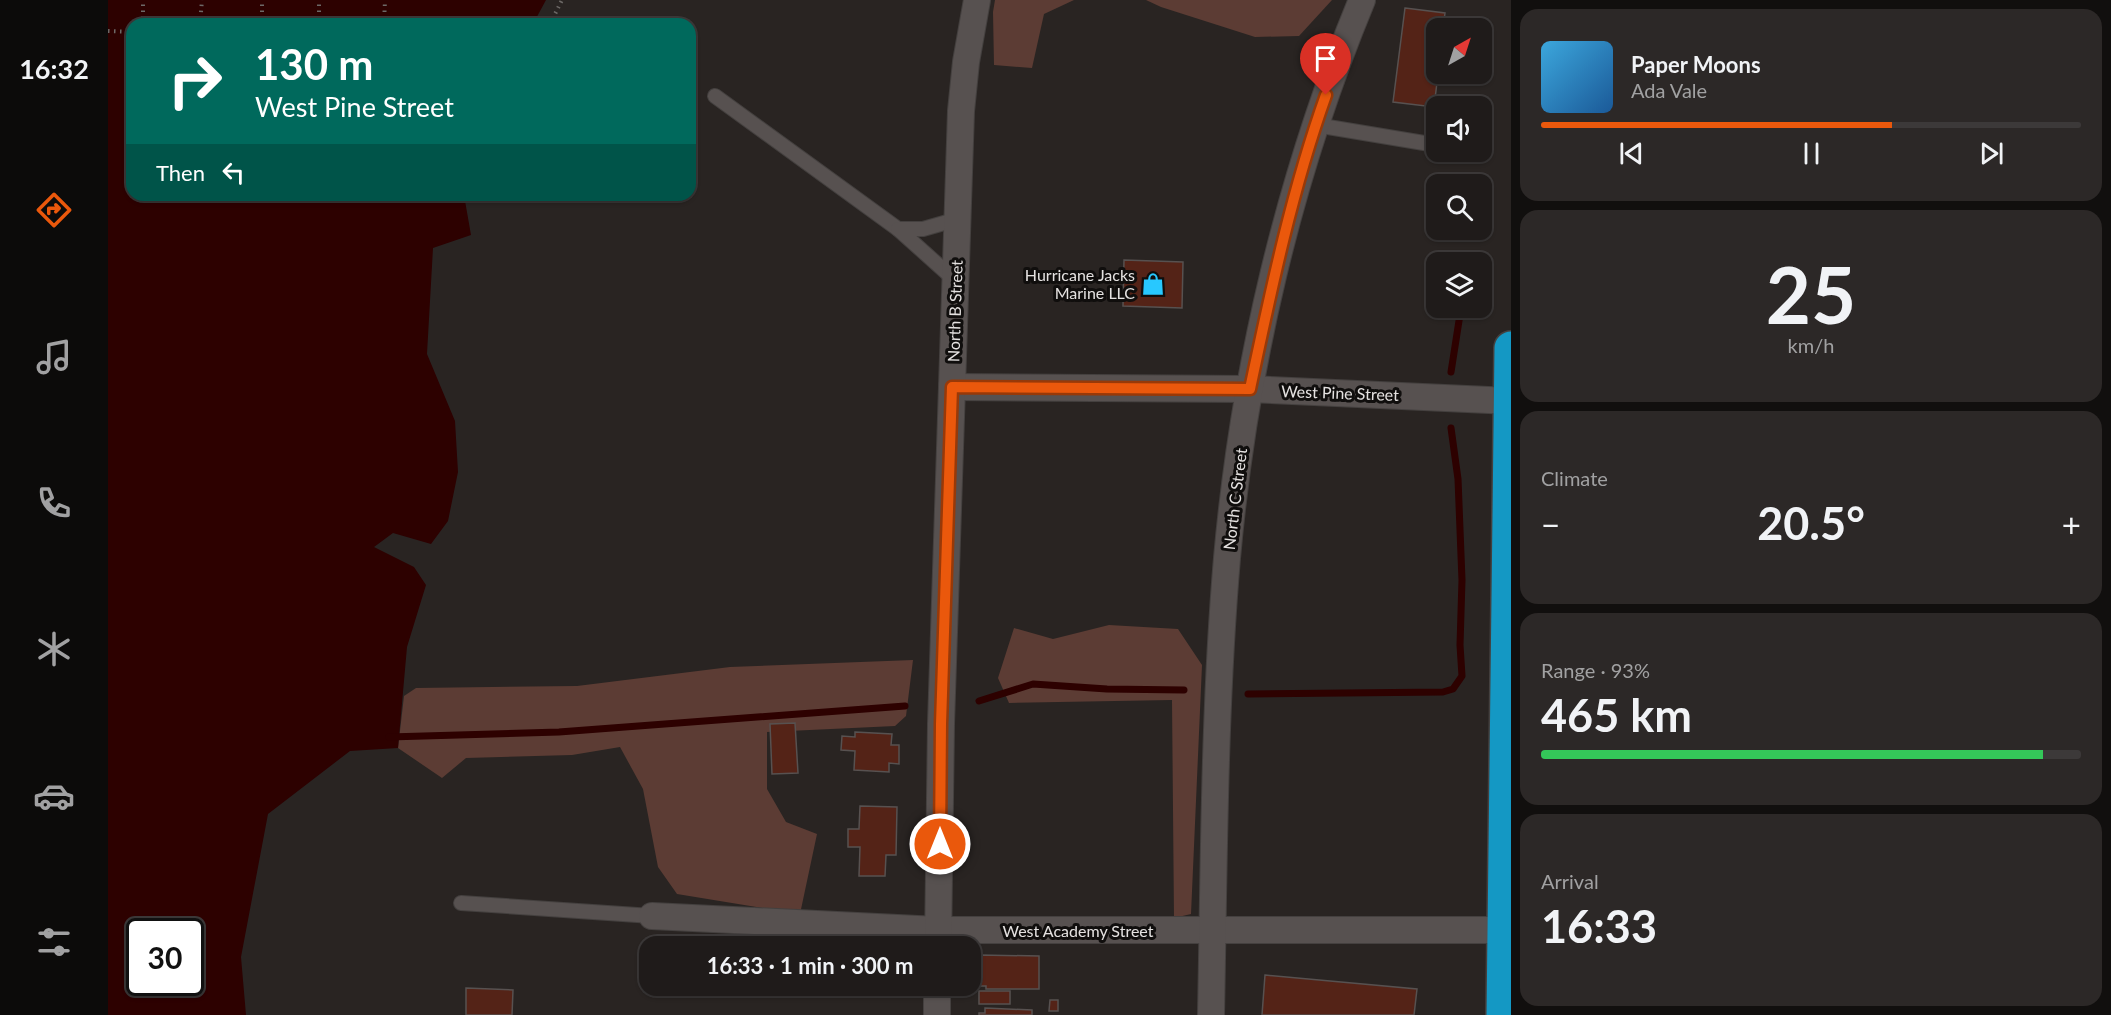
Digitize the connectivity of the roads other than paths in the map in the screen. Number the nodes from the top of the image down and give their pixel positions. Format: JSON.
{"nodes":[{"id":1,"x":977,"y":0,"type":"edge"},
{"id":2,"x":1362,"y":0,"type":"edge"},
{"id":3,"x":715,"y":96,"type":"dead end"},
{"id":4,"x":1316,"y":124,"type":"junction"},
{"id":5,"x":1426,"y":143,"type":"edge"},
{"id":6,"x":958,"y":219,"type":"junction"},
{"id":7,"x":898,"y":229,"type":"junction"},
{"id":8,"x":956,"y":281,"type":"junction"},
{"id":9,"x":1511,"y":348,"type":"edge"},
{"id":10,"x":952,"y":387,"type":"junction"},
{"id":11,"x":1250,"y":389,"type":"junction"},
{"id":12,"x":1510,"y":400,"type":"edge"},
{"id":13,"x":461,"y":903,"type":"dead end"},
{"id":14,"x":652,"y":916,"type":"joint"},
{"id":15,"x":1504,"y":930,"type":"junction"},
{"id":16,"x":1213,"y":932,"type":"junction"},
{"id":17,"x":912,"y":936,"type":"edge"},
{"id":18,"x":938,"y":936,"type":"edge"},
{"id":19,"x":981,"y":937,"type":"edge"},
{"id":20,"x":937,"y":996,"type":"edge"},
{"id":21,"x":937,"y":1015,"type":"edge"},
{"id":22,"x":1211,"y":1015,"type":"edge"},
{"id":23,"x":1503,"y":1015,"type":"edge"}],
"edges":[{"from":1,"to":6,"type":"street","name":"North B Street"},
{"from":2,"to":4,"type":"street","name":"North C Street"},
{"from":3,"to":7,"type":"lane"},
{"from":4,"to":5,"type":"lane"},
{"from":4,"to":11,"type":"street","name":"North C Street"},
{"from":6,"to":7,"type":"lane"},
{"from":6,"to":8,"type":"street","name":"North B Street"},
{"from":7,"to":8,"type":"lane"},
{"from":8,"to":10,"type":"street","name":"North B Street"},
{"from":9,"to":12,"type":"highway"},
{"from":10,"to":11,"type":"street","name":"West Pine Street"},
{"from":10,"to":18,"type":"street","name":"North B Street"},
{"from":11,"to":12,"type":"street","name":"West Pine Street"},
{"from":11,"to":16,"type":"street","name":"North C Street"},
{"from":12,"to":15,"type":"highway"},
{"from":13,"to":14,"type":"lane"},
{"from":14,"to":17,"type":"street","name":"West Academy Street"},
{"from":15,"to":16,"type":"street","name":"West Academy Street"},
{"from":15,"to":23,"type":"highway"},
{"from":16,"to":19,"type":"street","name":"West Academy Street"},
{"from":16,"to":22,"type":"street","name":"North C Street"},
{"from":20,"to":21,"type":"street"}]}
